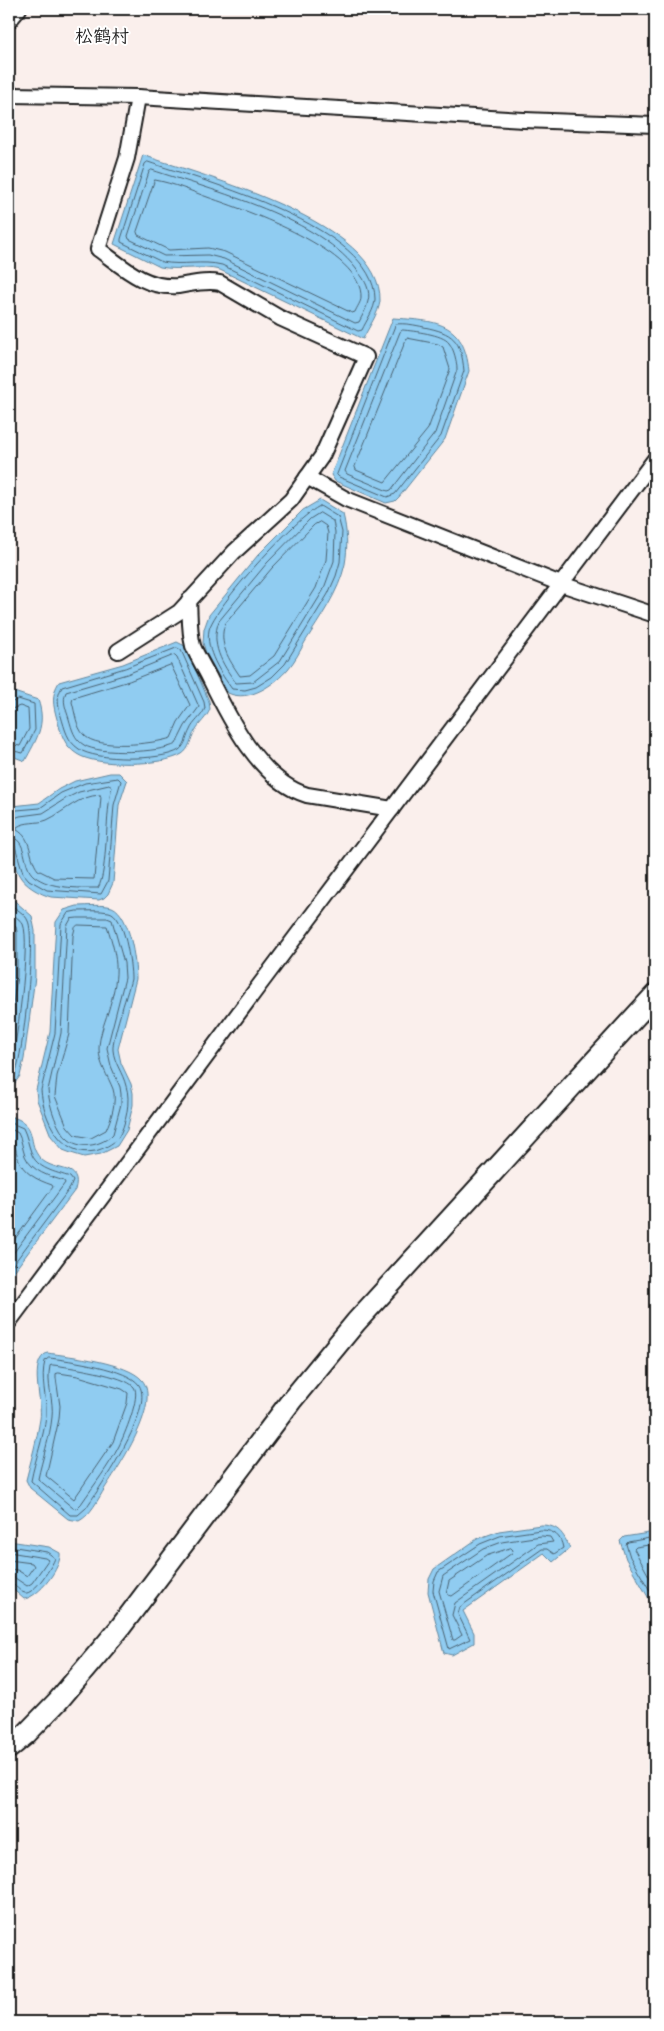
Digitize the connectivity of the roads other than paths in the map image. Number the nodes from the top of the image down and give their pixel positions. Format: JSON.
{"nodes":[{"id":1,"x":19,"y":9,"type":"edge"},
{"id":2,"x":9,"y":21,"type":"edge"},
{"id":3,"x":9,"y":95,"type":"edge"},
{"id":4,"x":138,"y":97,"type":"junction"},
{"id":5,"x":655,"y":125,"type":"edge"},
{"id":6,"x":655,"y":460,"type":"edge"},
{"id":7,"x":308,"y":477,"type":"junction"},
{"id":8,"x":561,"y":584,"type":"junction"},
{"id":9,"x":189,"y":600,"type":"junction"},
{"id":10,"x":655,"y":615,"type":"edge"},
{"id":11,"x":118,"y":652,"type":"dead end"},
{"id":12,"x":392,"y":809,"type":"junction"},
{"id":13,"x":655,"y":995,"type":"edge"},
{"id":14,"x":9,"y":1322,"type":"edge"},
{"id":15,"x":9,"y":1748,"type":"edge"}],
"edges":[{"from":1,"to":2,"type":"street"},
{"from":3,"to":4,"type":"street"},
{"from":4,"to":5,"type":"street"},
{"from":4,"to":7,"type":"street"},
{"from":6,"to":8,"type":"street"},
{"from":7,"to":8,"type":"street"},
{"from":7,"to":9,"type":"street"},
{"from":8,"to":10,"type":"street"},
{"from":8,"to":12,"type":"street"},
{"from":9,"to":11,"type":"street"},
{"from":9,"to":12,"type":"street"},
{"from":12,"to":14,"type":"street"},
{"from":13,"to":15,"type":"main road"}]}
